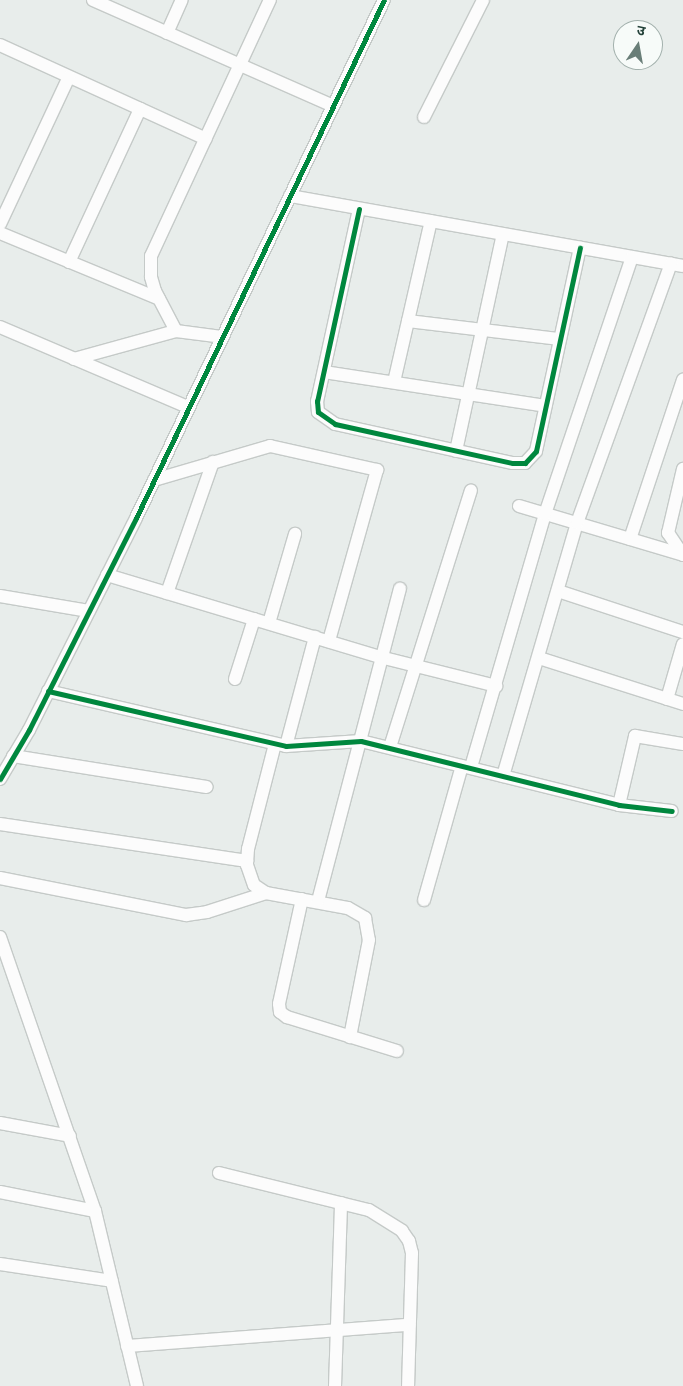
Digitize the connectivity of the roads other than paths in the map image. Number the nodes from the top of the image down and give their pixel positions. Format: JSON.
{"nodes":[{"id":1,"x":95,"y":0,"type":"edge"},
{"id":2,"x":182,"y":0,"type":"edge"},
{"id":3,"x":270,"y":0,"type":"edge"},
{"id":4,"x":384,"y":0,"type":"edge"},
{"id":5,"x":483,"y":0,"type":"edge"},
{"id":6,"x":167,"y":33,"type":"junction"},
{"id":7,"x":0,"y":45,"type":"edge"},
{"id":8,"x":241,"y":66,"type":"junction"},
{"id":9,"x":69,"y":77,"type":"junction"},
{"id":10,"x":333,"y":106,"type":"junction"},
{"id":11,"x":140,"y":109,"type":"junction"},
{"id":12,"x":424,"y":117,"type":"dead end"},
{"id":13,"x":206,"y":139,"type":"junction"},
{"id":14,"x":290,"y":196,"type":"junction"},
{"id":15,"x":359,"y":209,"type":"junction"},
{"id":16,"x":431,"y":222,"type":"junction"},
{"id":17,"x":0,"y":224,"type":"edge"},
{"id":18,"x":0,"y":233,"type":"edge"},
{"id":19,"x":502,"y":234,"type":"junction"},
{"id":20,"x":580,"y":248,"type":"junction"},
{"id":21,"x":632,"y":257,"type":"junction"},
{"id":22,"x":69,"y":262,"type":"junction"},
{"id":23,"x":677,"y":265,"type":"edge"},
{"id":24,"x":159,"y":299,"type":"junction"},
{"id":25,"x":408,"y":321,"type":"junction"},
{"id":26,"x":0,"y":327,"type":"edge"},
{"id":27,"x":482,"y":330,"type":"junction"},
{"id":28,"x":176,"y":331,"type":"junction"},
{"id":29,"x":222,"y":337,"type":"junction"},
{"id":30,"x":560,"y":339,"type":"junction"},
{"id":31,"x":74,"y":359,"type":"junction"},
{"id":32,"x":324,"y":372,"type":"junction"},
{"id":33,"x":683,"y":380,"type":"edge"},
{"id":34,"x":394,"y":382,"type":"junction"},
{"id":35,"x":467,"y":394,"type":"junction"},
{"id":36,"x":546,"y":406,"type":"junction"},
{"id":37,"x":188,"y":407,"type":"junction"},
{"id":38,"x":456,"y":451,"type":"junction"},
{"id":39,"x":213,"y":462,"type":"junction"},
{"id":40,"x":683,"y":469,"type":"edge"},
{"id":41,"x":154,"y":480,"type":"junction"},
{"id":42,"x":471,"y":490,"type":"dead end"},
{"id":43,"x":519,"y":506,"type":"dead end"},
{"id":44,"x":545,"y":514,"type":"junction"},
{"id":45,"x":577,"y":523,"type":"junction"},
{"id":46,"x":295,"y":534,"type":"dead end"},
{"id":47,"x":630,"y":539,"type":"junction"},
{"id":48,"x":683,"y":555,"type":"edge"},
{"id":49,"x":107,"y":575,"type":"junction"},
{"id":50,"x":400,"y":589,"type":"dead end"},
{"id":51,"x":558,"y":591,"type":"junction"},
{"id":52,"x":167,"y":593,"type":"junction"},
{"id":53,"x":0,"y":596,"type":"edge"},
{"id":54,"x":89,"y":611,"type":"junction"},
{"id":55,"x":254,"y":619,"type":"junction"},
{"id":56,"x":269,"y":624,"type":"junction"},
{"id":57,"x":683,"y":632,"type":"edge"},
{"id":58,"x":315,"y":637,"type":"junction"},
{"id":59,"x":329,"y":641,"type":"junction"},
{"id":60,"x":683,"y":644,"type":"edge"},
{"id":61,"x":380,"y":656,"type":"junction"},
{"id":62,"x":539,"y":658,"type":"junction"},
{"id":63,"x":416,"y":665,"type":"junction"},
{"id":64,"x":235,"y":679,"type":"dead end"},
{"id":65,"x":496,"y":686,"type":"junction"},
{"id":66,"x":48,"y":691,"type":"junction"},
{"id":67,"x":667,"y":699,"type":"junction"},
{"id":68,"x":683,"y":704,"type":"edge"},
{"id":69,"x":361,"y":740,"type":"junction"},
{"id":70,"x":683,"y":744,"type":"edge"},
{"id":71,"x":280,"y":745,"type":"junction"},
{"id":72,"x":390,"y":747,"type":"junction"},
{"id":73,"x":13,"y":756,"type":"junction"},
{"id":74,"x":467,"y":767,"type":"junction"},
{"id":75,"x":503,"y":776,"type":"junction"},
{"id":76,"x":0,"y":779,"type":"edge"},
{"id":77,"x":207,"y":787,"type":"dead end"},
{"id":78,"x":619,"y":805,"type":"junction"},
{"id":79,"x":672,"y":811,"type":"dead end"},
{"id":80,"x":0,"y":824,"type":"edge"},
{"id":81,"x":247,"y":861,"type":"junction"},
{"id":82,"x":0,"y":878,"type":"edge"},
{"id":83,"x":266,"y":893,"type":"junction"},
{"id":84,"x":302,"y":899,"type":"junction"},
{"id":85,"x":424,"y":900,"type":"dead end"},
{"id":86,"x":318,"y":901,"type":"junction"},
{"id":87,"x":0,"y":937,"type":"edge"},
{"id":88,"x":350,"y":1036,"type":"junction"},
{"id":89,"x":397,"y":1051,"type":"dead end"},
{"id":90,"x":0,"y":1122,"type":"edge"},
{"id":91,"x":70,"y":1136,"type":"junction"},
{"id":92,"x":219,"y":1173,"type":"dead end"},
{"id":93,"x":0,"y":1192,"type":"edge"},
{"id":94,"x":341,"y":1203,"type":"junction"},
{"id":95,"x":95,"y":1211,"type":"junction"},
{"id":96,"x":0,"y":1264,"type":"edge"},
{"id":97,"x":112,"y":1282,"type":"junction"},
{"id":98,"x":409,"y":1325,"type":"junction"},
{"id":99,"x":337,"y":1331,"type":"junction"},
{"id":100,"x":127,"y":1346,"type":"junction"},
{"id":101,"x":137,"y":1386,"type":"edge"},
{"id":102,"x":336,"y":1386,"type":"edge"},
{"id":103,"x":408,"y":1386,"type":"edge"}],
"edges":[{"from":1,"to":6,"type":"street"},
{"from":2,"to":6,"type":"street"},
{"from":3,"to":8,"type":"street"},
{"from":4,"to":10,"type":"street"},
{"from":5,"to":12,"type":"street"},
{"from":6,"to":8,"type":"street"},
{"from":7,"to":9,"type":"street"},
{"from":8,"to":10,"type":"street"},
{"from":8,"to":13,"type":"street"},
{"from":9,"to":11,"type":"street"},
{"from":9,"to":17,"type":"street"},
{"from":10,"to":14,"type":"street"},
{"from":11,"to":13,"type":"street"},
{"from":11,"to":22,"type":"street"},
{"from":13,"to":24,"type":"street"},
{"from":14,"to":15,"type":"street"},
{"from":14,"to":29,"type":"street"},
{"from":15,"to":16,"type":"street"},
{"from":15,"to":32,"type":"street"},
{"from":16,"to":19,"type":"street"},
{"from":16,"to":25,"type":"street"},
{"from":18,"to":22,"type":"street"},
{"from":19,"to":20,"type":"street"},
{"from":19,"to":27,"type":"street"},
{"from":20,"to":21,"type":"street"},
{"from":20,"to":30,"type":"street"},
{"from":21,"to":23,"type":"street"},
{"from":21,"to":44,"type":"street"},
{"from":22,"to":24,"type":"street"},
{"from":23,"to":45,"type":"street"},
{"from":24,"to":28,"type":"street"},
{"from":25,"to":27,"type":"street"},
{"from":25,"to":34,"type":"street"},
{"from":26,"to":31,"type":"street"},
{"from":27,"to":30,"type":"street"},
{"from":27,"to":35,"type":"street"},
{"from":28,"to":29,"type":"street"},
{"from":28,"to":31,"type":"street"},
{"from":29,"to":37,"type":"street"},
{"from":30,"to":36,"type":"street"},
{"from":31,"to":37,"type":"street"},
{"from":32,"to":34,"type":"street"},
{"from":32,"to":38,"type":"street"},
{"from":33,"to":47,"type":"street"},
{"from":34,"to":35,"type":"street"},
{"from":35,"to":36,"type":"street"},
{"from":35,"to":38,"type":"street"},
{"from":36,"to":38,"type":"street"},
{"from":37,"to":41,"type":"street"},
{"from":39,"to":41,"type":"street"},
{"from":39,"to":52,"type":"street"},
{"from":39,"to":59,"type":"street"},
{"from":40,"to":48,"type":"street"},
{"from":41,"to":49,"type":"street"},
{"from":42,"to":63,"type":"street"},
{"from":43,"to":44,"type":"street"},
{"from":44,"to":45,"type":"street"},
{"from":44,"to":65,"type":"street"},
{"from":45,"to":47,"type":"street"},
{"from":45,"to":51,"type":"street"},
{"from":46,"to":56,"type":"street"},
{"from":47,"to":48,"type":"street"},
{"from":49,"to":52,"type":"street"},
{"from":49,"to":54,"type":"street"},
{"from":50,"to":61,"type":"street"},
{"from":51,"to":57,"type":"street"},
{"from":51,"to":62,"type":"street"},
{"from":52,"to":55,"type":"street"},
{"from":53,"to":54,"type":"street"},
{"from":54,"to":66,"type":"street"},
{"from":55,"to":56,"type":"street"},
{"from":55,"to":64,"type":"street"},
{"from":56,"to":58,"type":"street"},
{"from":58,"to":59,"type":"street"},
{"from":58,"to":71,"type":"street"},
{"from":59,"to":61,"type":"street"},
{"from":60,"to":67,"type":"street"},
{"from":61,"to":63,"type":"street"},
{"from":61,"to":69,"type":"street"},
{"from":62,"to":67,"type":"street"},
{"from":62,"to":75,"type":"street"},
{"from":63,"to":65,"type":"street"},
{"from":63,"to":72,"type":"street"},
{"from":65,"to":74,"type":"street"},
{"from":66,"to":71,"type":"street"},
{"from":66,"to":73,"type":"street"},
{"from":67,"to":68,"type":"street"},
{"from":69,"to":71,"type":"street"},
{"from":69,"to":72,"type":"street"},
{"from":69,"to":86,"type":"street"},
{"from":70,"to":78,"type":"street"},
{"from":71,"to":81,"type":"street"},
{"from":72,"to":74,"type":"street"},
{"from":73,"to":76,"type":"street"},
{"from":73,"to":77,"type":"street"},
{"from":74,"to":75,"type":"street"},
{"from":74,"to":85,"type":"street"},
{"from":75,"to":78,"type":"street"},
{"from":78,"to":79,"type":"street"},
{"from":80,"to":81,"type":"street"},
{"from":81,"to":83,"type":"street"},
{"from":82,"to":83,"type":"street"},
{"from":83,"to":84,"type":"street"},
{"from":84,"to":86,"type":"street"},
{"from":84,"to":88,"type":"street"},
{"from":86,"to":88,"type":"street"},
{"from":87,"to":91,"type":"street"},
{"from":88,"to":89,"type":"street"},
{"from":90,"to":91,"type":"street"},
{"from":91,"to":95,"type":"street"},
{"from":92,"to":94,"type":"street"},
{"from":93,"to":95,"type":"street"},
{"from":94,"to":98,"type":"street"},
{"from":94,"to":99,"type":"street"},
{"from":95,"to":97,"type":"street"},
{"from":96,"to":97,"type":"street"},
{"from":97,"to":100,"type":"street"},
{"from":98,"to":99,"type":"street"},
{"from":98,"to":103,"type":"street"},
{"from":99,"to":100,"type":"street"},
{"from":99,"to":102,"type":"street"},
{"from":100,"to":101,"type":"street"}]}
